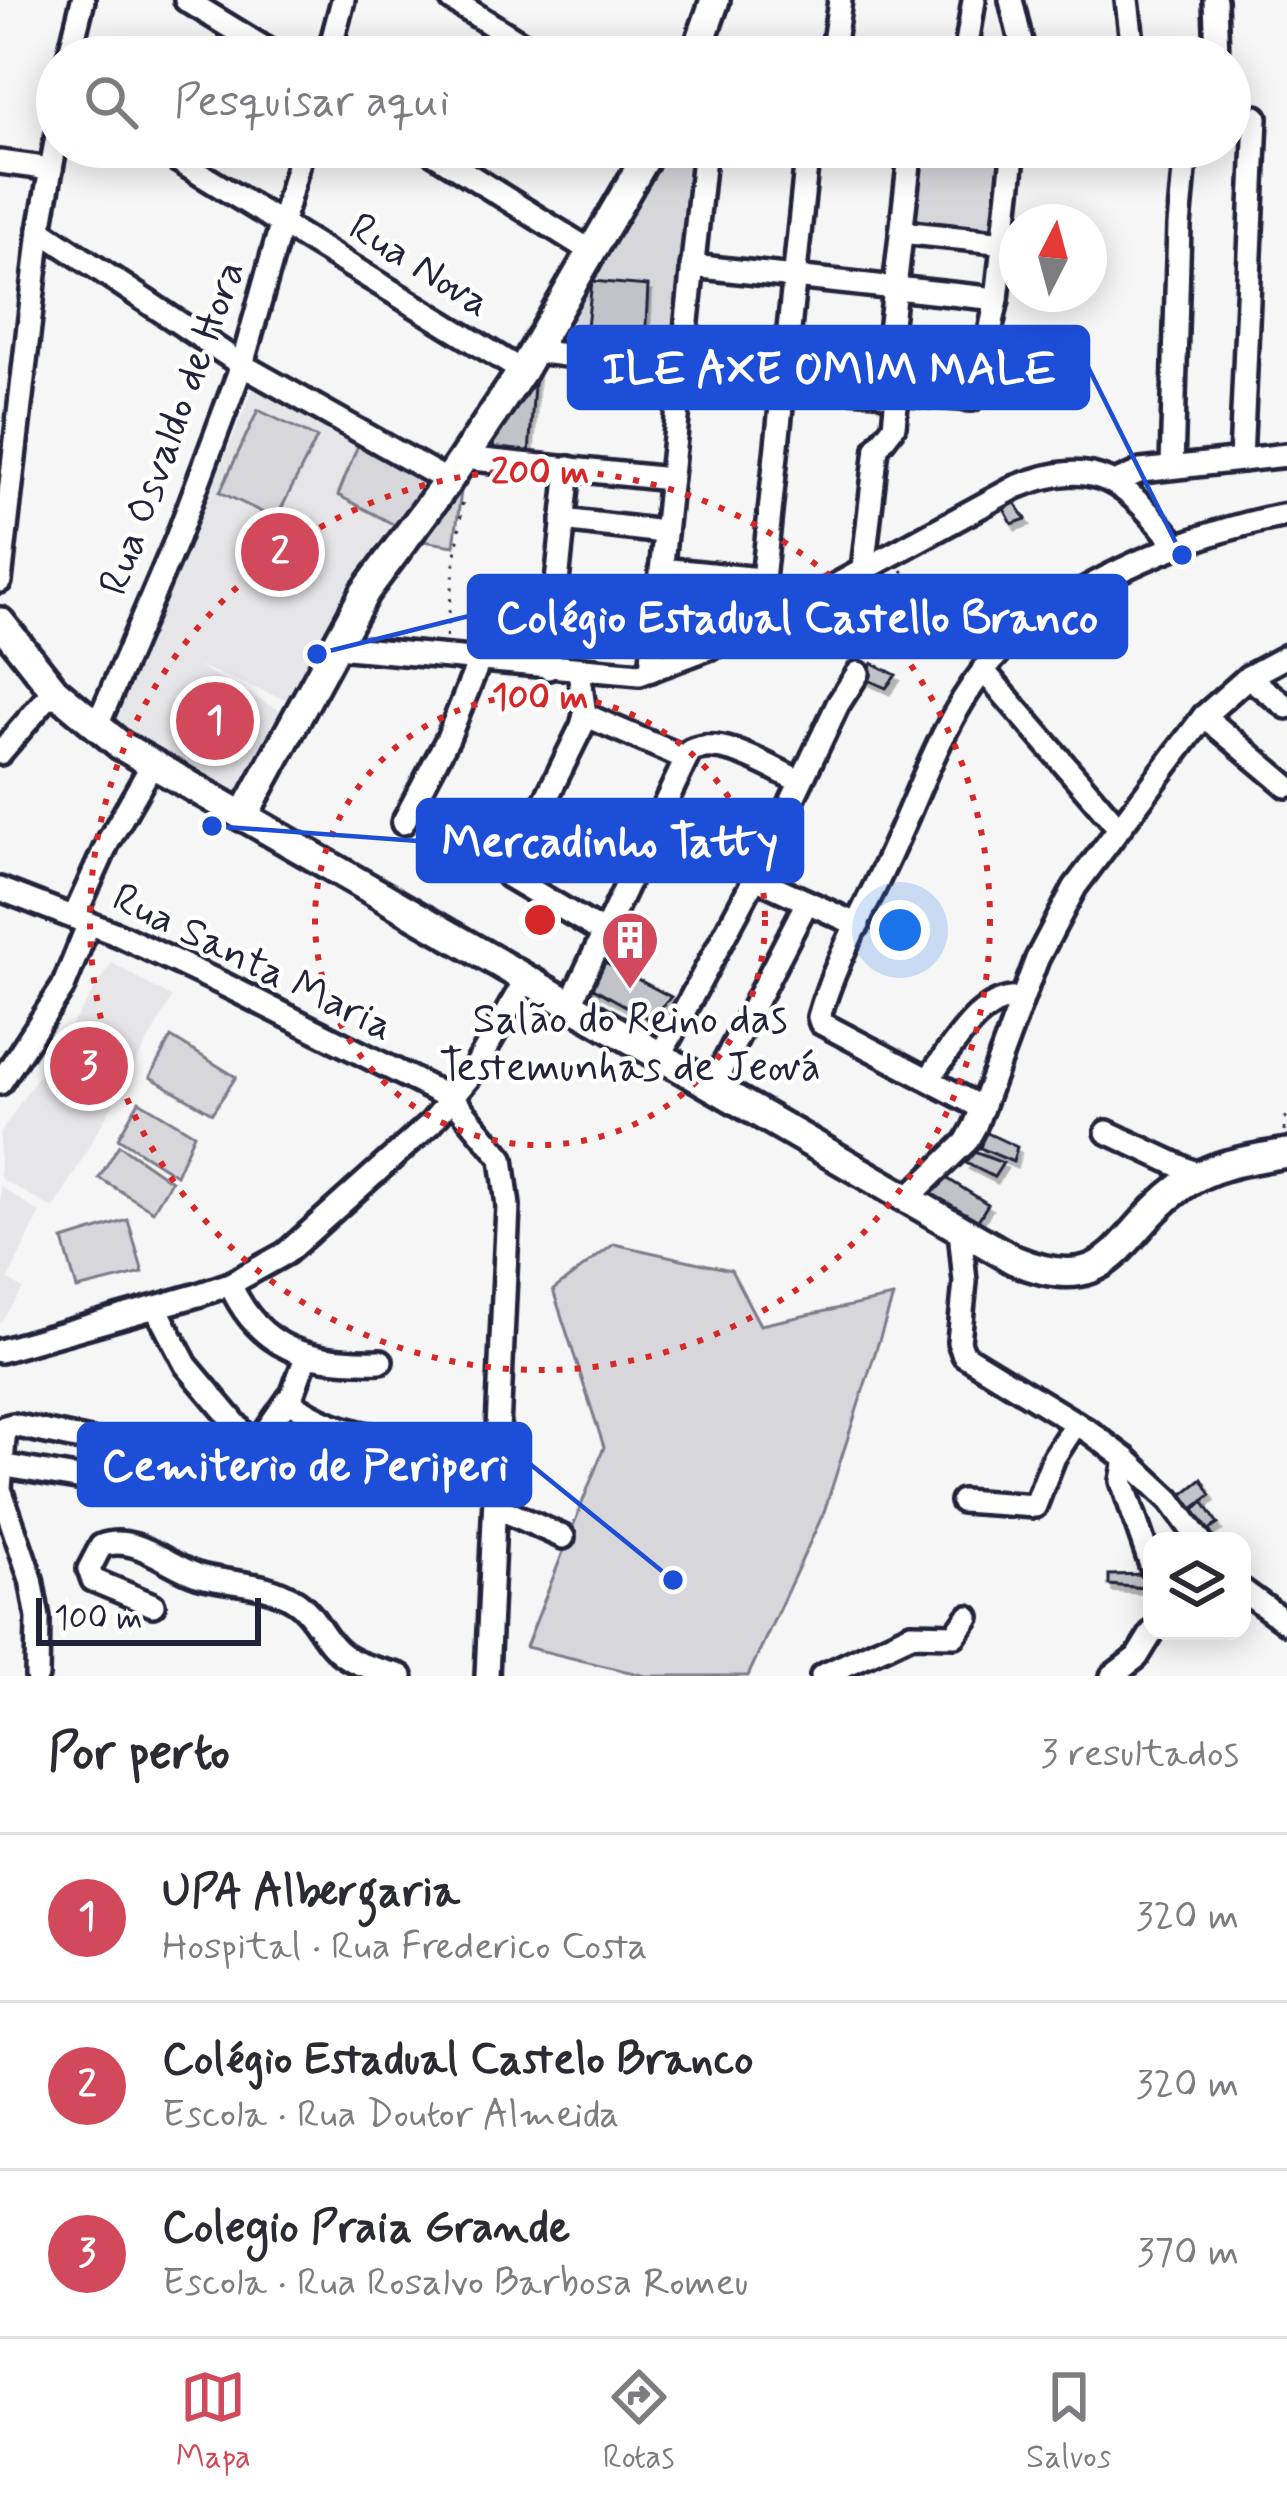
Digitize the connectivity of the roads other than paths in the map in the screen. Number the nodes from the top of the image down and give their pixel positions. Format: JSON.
{"nodes":[{"id":1,"x":83,"y":0,"type":"edge"},
{"id":2,"x":186,"y":0,"type":"edge"},
{"id":3,"x":343,"y":0,"type":"edge"},
{"id":4,"x":452,"y":0,"type":"edge"},
{"id":5,"x":715,"y":0,"type":"edge"},
{"id":6,"x":840,"y":0,"type":"edge"},
{"id":7,"x":974,"y":0,"type":"edge"},
{"id":8,"x":1011,"y":0,"type":"edge"},
{"id":9,"x":1126,"y":0,"type":"edge"},
{"id":10,"x":1215,"y":0,"type":"edge"},
{"id":11,"x":74,"y":36,"type":"edge"},
{"id":12,"x":245,"y":36,"type":"edge"},
{"id":13,"x":334,"y":36,"type":"edge"},
{"id":14,"x":509,"y":36,"type":"edge"},
{"id":15,"x":702,"y":36,"type":"edge"},
{"id":16,"x":835,"y":36,"type":"edge"},
{"id":17,"x":968,"y":36,"type":"edge"},
{"id":18,"x":1018,"y":36,"type":"edge"},
{"id":19,"x":1131,"y":36,"type":"edge"},
{"id":20,"x":1216,"y":36,"type":"edge"},
{"id":21,"x":1256,"y":117,"type":"dead end"},
{"id":22,"x":0,"y":162,"type":"edge"},
{"id":23,"x":36,"y":167,"type":"edge"},
{"id":24,"x":44,"y":168,"type":"edge"},
{"id":25,"x":191,"y":168,"type":"edge"},
{"id":26,"x":298,"y":168,"type":"edge"},
{"id":27,"x":458,"y":168,"type":"edge"},
{"id":28,"x":639,"y":168,"type":"edge"},
{"id":29,"x":703,"y":168,"type":"edge"},
{"id":30,"x":805,"y":168,"type":"edge"},
{"id":31,"x":909,"y":168,"type":"edge"},
{"id":32,"x":1012,"y":168,"type":"edge"},
{"id":33,"x":1184,"y":168,"type":"edge"},
{"id":34,"x":51,"y":169,"type":"joint"},
{"id":35,"x":1009,"y":204,"type":"edge"},
{"id":36,"x":283,"y":224,"type":"junction"},
{"id":37,"x":40,"y":230,"type":"junction"},
{"id":38,"x":902,"y":232,"type":"junction"},
{"id":39,"x":999,"y":242,"type":"edge"},
{"id":40,"x":589,"y":250,"type":"junction"},
{"id":41,"x":692,"y":266,"type":"junction"},
{"id":42,"x":791,"y":277,"type":"junction"},
{"id":43,"x":999,"y":285,"type":"edge"},
{"id":44,"x":895,"y":287,"type":"junction"},
{"id":45,"x":997,"y":299,"type":"junction"},
{"id":46,"x":528,"y":361,"type":"junction"},
{"id":47,"x":242,"y":364,"type":"junction"},
{"id":48,"x":680,"y":371,"type":"junction"},
{"id":49,"x":780,"y":382,"type":"junction"},
{"id":50,"x":890,"y":394,"type":"junction"},
{"id":51,"x":1287,"y":455,"type":"edge"},
{"id":52,"x":1241,"y":460,"type":"junction"},
{"id":53,"x":460,"y":466,"type":"junction"},
{"id":54,"x":1172,"y":467,"type":"junction"},
{"id":55,"x":569,"y":468,"type":"junction"},
{"id":56,"x":670,"y":479,"type":"junction"},
{"id":57,"x":1117,"y":482,"type":"junction"},
{"id":58,"x":1287,"y":514,"type":"edge"},
{"id":59,"x":563,"y":520,"type":"junction"},
{"id":60,"x":663,"y":532,"type":"junction"},
{"id":61,"x":1176,"y":544,"type":"junction"},
{"id":62,"x":661,"y":568,"type":"junction"},
{"id":63,"x":863,"y":570,"type":"junction"},
{"id":64,"x":760,"y":579,"type":"junction"},
{"id":65,"x":0,"y":581,"type":"edge"},
{"id":66,"x":554,"y":599,"type":"junction"},
{"id":67,"x":656,"y":610,"type":"junction"},
{"id":68,"x":0,"y":622,"type":"edge"},
{"id":69,"x":758,"y":628,"type":"junction"},
{"id":70,"x":336,"y":647,"type":"junction"},
{"id":71,"x":1287,"y":656,"type":"edge"},
{"id":72,"x":479,"y":661,"type":"junction"},
{"id":73,"x":548,"y":668,"type":"junction"},
{"id":74,"x":651,"y":670,"type":"junction"},
{"id":75,"x":983,"y":670,"type":"junction"},
{"id":76,"x":579,"y":671,"type":"junction"},
{"id":77,"x":858,"y":673,"type":"dead end"},
{"id":78,"x":1248,"y":677,"type":"junction"},
{"id":79,"x":54,"y":690,"type":"junction"},
{"id":80,"x":1287,"y":707,"type":"edge"},
{"id":81,"x":584,"y":715,"type":"junction"},
{"id":82,"x":1204,"y":716,"type":"junction"},
{"id":83,"x":96,"y":728,"type":"junction"},
{"id":84,"x":0,"y":753,"type":"edge"},
{"id":85,"x":686,"y":758,"type":"junction"},
{"id":86,"x":152,"y":765,"type":"junction"},
{"id":87,"x":800,"y":782,"type":"junction"},
{"id":88,"x":1287,"y":786,"type":"edge"},
{"id":89,"x":243,"y":817,"type":"junction"},
{"id":90,"x":403,"y":823,"type":"dead end"},
{"id":91,"x":1119,"y":828,"type":"junction"},
{"id":92,"x":755,"y":878,"type":"junction"},
{"id":93,"x":0,"y":889,"type":"edge"},
{"id":94,"x":807,"y":902,"type":"junction"},
{"id":95,"x":81,"y":920,"type":"junction"},
{"id":96,"x":858,"y":925,"type":"junction"},
{"id":97,"x":604,"y":933,"type":"junction"},
{"id":98,"x":525,"y":981,"type":"junction"},
{"id":99,"x":1020,"y":999,"type":"junction"},
{"id":100,"x":568,"y":1007,"type":"junction"},
{"id":101,"x":659,"y":1058,"type":"junction"},
{"id":102,"x":929,"y":1078,"type":"junction"},
{"id":103,"x":0,"y":1083,"type":"edge"},
{"id":104,"x":712,"y":1087,"type":"junction"},
{"id":105,"x":454,"y":1100,"type":"junction"},
{"id":106,"x":982,"y":1108,"type":"junction"},
{"id":107,"x":1107,"y":1132,"type":"dead end"},
{"id":108,"x":1286,"y":1143,"type":"edge"},
{"id":109,"x":1198,"y":1175,"type":"junction"},
{"id":110,"x":908,"y":1198,"type":"junction"},
{"id":111,"x":960,"y":1230,"type":"junction"},
{"id":112,"x":230,"y":1284,"type":"junction"},
{"id":113,"x":156,"y":1308,"type":"junction"},
{"id":114,"x":0,"y":1351,"type":"edge"},
{"id":115,"x":306,"y":1357,"type":"junction"},
{"id":116,"x":380,"y":1360,"type":"dead end"},
{"id":117,"x":289,"y":1398,"type":"junction"},
{"id":118,"x":1076,"y":1423,"type":"junction"},
{"id":119,"x":500,"y":1439,"type":"junction"},
{"id":120,"x":256,"y":1447,"type":"junction"},
{"id":121,"x":203,"y":1456,"type":"dead end"},
{"id":122,"x":1126,"y":1459,"type":"junction"},
{"id":123,"x":0,"y":1465,"type":"edge"},
{"id":124,"x":172,"y":1490,"type":"dead end"},
{"id":125,"x":255,"y":1492,"type":"dead end"},
{"id":126,"x":962,"y":1501,"type":"dead end"},
{"id":127,"x":496,"y":1507,"type":"junction"},
{"id":128,"x":1193,"y":1532,"type":"edge"},
{"id":129,"x":563,"y":1538,"type":"dead end"},
{"id":130,"x":1143,"y":1542,"type":"edge"},
{"id":131,"x":1251,"y":1597,"type":"edge"},
{"id":132,"x":153,"y":1605,"type":"dead end"},
{"id":133,"x":968,"y":1617,"type":"dead end"},
{"id":134,"x":1287,"y":1623,"type":"edge"},
{"id":135,"x":1147,"y":1640,"type":"edge"},
{"id":136,"x":37,"y":1676,"type":"edge"},
{"id":137,"x":401,"y":1676,"type":"edge"},
{"id":138,"x":487,"y":1676,"type":"edge"},
{"id":139,"x":822,"y":1676,"type":"edge"},
{"id":140,"x":1112,"y":1676,"type":"edge"}],
"edges":[{"from":1,"to":11,"type":"street"},
{"from":2,"to":12,"type":"street"},
{"from":3,"to":13,"type":"street"},
{"from":4,"to":14,"type":"street"},
{"from":5,"to":15,"type":"main road"},
{"from":6,"to":16,"type":"street"},
{"from":7,"to":17,"type":"street"},
{"from":8,"to":18,"type":"street"},
{"from":9,"to":19,"type":"street"},
{"from":10,"to":20,"type":"street"},
{"from":21,"to":52,"type":"street"},
{"from":22,"to":23,"type":"street"},
{"from":24,"to":34,"type":"street"},
{"from":25,"to":36,"type":"street","name":"Rua Nova"},
{"from":26,"to":36,"type":"street","name":"Rua Osvaldo de Hora"},
{"from":27,"to":40,"type":"street"},
{"from":28,"to":40,"type":"main road"},
{"from":29,"to":41,"type":"street"},
{"from":30,"to":42,"type":"street"},
{"from":31,"to":38,"type":"street"},
{"from":32,"to":35,"type":"street"},
{"from":33,"to":54,"type":"street"},
{"from":34,"to":37,"type":"street"},
{"from":36,"to":46,"type":"street","name":"Rua Nova"},
{"from":36,"to":47,"type":"street","name":"Rua Osvaldo de Hora"},
{"from":37,"to":47,"type":"street"},
{"from":37,"to":65,"type":"street"},
{"from":38,"to":39,"type":"street"},
{"from":38,"to":44,"type":"street"},
{"from":40,"to":46,"type":"main road"},
{"from":41,"to":42,"type":"street"},
{"from":41,"to":48,"type":"street"},
{"from":42,"to":44,"type":"street"},
{"from":42,"to":49,"type":"street"},
{"from":43,"to":45,"type":"street"},
{"from":44,"to":45,"type":"street"},
{"from":44,"to":50,"type":"street"},
{"from":45,"to":50,"type":"street"},
{"from":46,"to":48,"type":"street"},
{"from":46,"to":53,"type":"main road"},
{"from":47,"to":53,"type":"street"},
{"from":47,"to":83,"type":"street","name":"Rua Osvaldo de Hora"},
{"from":48,"to":49,"type":"street"},
{"from":48,"to":56,"type":"street"},
{"from":49,"to":50,"type":"street"},
{"from":49,"to":64,"type":"street"},
{"from":50,"to":63,"type":"street"},
{"from":51,"to":52,"type":"street"},
{"from":52,"to":54,"type":"street"},
{"from":53,"to":55,"type":"street"},
{"from":53,"to":70,"type":"main road"},
{"from":54,"to":57,"type":"street"},
{"from":55,"to":56,"type":"street"},
{"from":55,"to":59,"type":"street"},
{"from":56,"to":60,"type":"street"},
{"from":57,"to":61,"type":"street"},
{"from":57,"to":63,"type":"street"},
{"from":58,"to":61,"type":"street"},
{"from":59,"to":60,"type":"street"},
{"from":59,"to":66,"type":"street"},
{"from":60,"to":62,"type":"street"},
{"from":61,"to":75,"type":"street"},
{"from":62,"to":64,"type":"street"},
{"from":62,"to":67,"type":"street"},
{"from":63,"to":69,"type":"street"},
{"from":64,"to":69,"type":"street"},
{"from":66,"to":67,"type":"street"},
{"from":66,"to":73,"type":"street"},
{"from":67,"to":74,"type":"street"},
{"from":68,"to":79,"type":"main road"},
{"from":69,"to":74,"type":"street"},
{"from":70,"to":72,"type":"street"},
{"from":70,"to":89,"type":"main road"},
{"from":71,"to":78,"type":"street"},
{"from":72,"to":73,"type":"street"},
{"from":72,"to":90,"type":"street"},
{"from":73,"to":76,"type":"street"},
{"from":74,"to":76,"type":"street"},
{"from":75,"to":91,"type":"street"},
{"from":75,"to":96,"type":"street"},
{"from":76,"to":81,"type":"street"},
{"from":77,"to":87,"type":"street"},
{"from":78,"to":80,"type":"street"},
{"from":78,"to":82,"type":"street"},
{"from":79,"to":83,"type":"main road"},
{"from":79,"to":84,"type":"street"},
{"from":81,"to":85,"type":"street"},
{"from":81,"to":97,"type":"street"},
{"from":82,"to":88,"type":"street"},
{"from":82,"to":91,"type":"street"},
{"from":83,"to":86,"type":"main road"},
{"from":85,"to":87,"type":"street"},
{"from":85,"to":97,"type":"street"},
{"from":86,"to":89,"type":"main road"},
{"from":86,"to":95,"type":"street"},
{"from":87,"to":92,"type":"street"},
{"from":89,"to":98,"type":"main road"},
{"from":91,"to":99,"type":"street"},
{"from":92,"to":94,"type":"street"},
{"from":92,"to":101,"type":"street"},
{"from":93,"to":95,"type":"street","name":"Rua Santa Maria"},
{"from":94,"to":96,"type":"street"},
{"from":94,"to":104,"type":"street"},
{"from":95,"to":103,"type":"street"},
{"from":95,"to":105,"type":"street","name":"Rua Santa Maria"},
{"from":96,"to":102,"type":"street"},
{"from":97,"to":100,"type":"street"},
{"from":98,"to":100,"type":"main road"},
{"from":98,"to":105,"type":"street"},
{"from":99,"to":102,"type":"street"},
{"from":99,"to":106,"type":"street"},
{"from":100,"to":101,"type":"main road"},
{"from":101,"to":104,"type":"main road"},
{"from":102,"to":106,"type":"street"},
{"from":104,"to":110,"type":"main road"},
{"from":105,"to":112,"type":"street"},
{"from":105,"to":119,"type":"street","name":"Rua Santa Maria"},
{"from":106,"to":110,"type":"street"},
{"from":107,"to":109,"type":"street"},
{"from":108,"to":109,"type":"main road"},
{"from":109,"to":111,"type":"main road"},
{"from":110,"to":111,"type":"main road"},
{"from":111,"to":118,"type":"street"},
{"from":112,"to":113,"type":"street"},
{"from":112,"to":115,"type":"street"},
{"from":113,"to":114,"type":"street"},
{"from":113,"to":120,"type":"street"},
{"from":115,"to":116,"type":"street"},
{"from":115,"to":117,"type":"street"},
{"from":117,"to":119,"type":"street"},
{"from":117,"to":120,"type":"street"},
{"from":118,"to":122,"type":"street"},
{"from":118,"to":126,"type":"street"},
{"from":119,"to":127,"type":"street","name":"Rua Santa Maria"},
{"from":120,"to":125,"type":"street"},
{"from":121,"to":123,"type":"street"},
{"from":122,"to":128,"type":"street"},
{"from":122,"to":130,"type":"street"},
{"from":123,"to":124,"type":"street"},
{"from":123,"to":136,"type":"street"},
{"from":127,"to":129,"type":"street"},
{"from":127,"to":138,"type":"street","name":"Rua Santa Maria"},
{"from":131,"to":134,"type":"street"},
{"from":132,"to":137,"type":"street"},
{"from":133,"to":139,"type":"street"},
{"from":135,"to":140,"type":"street"}]}
